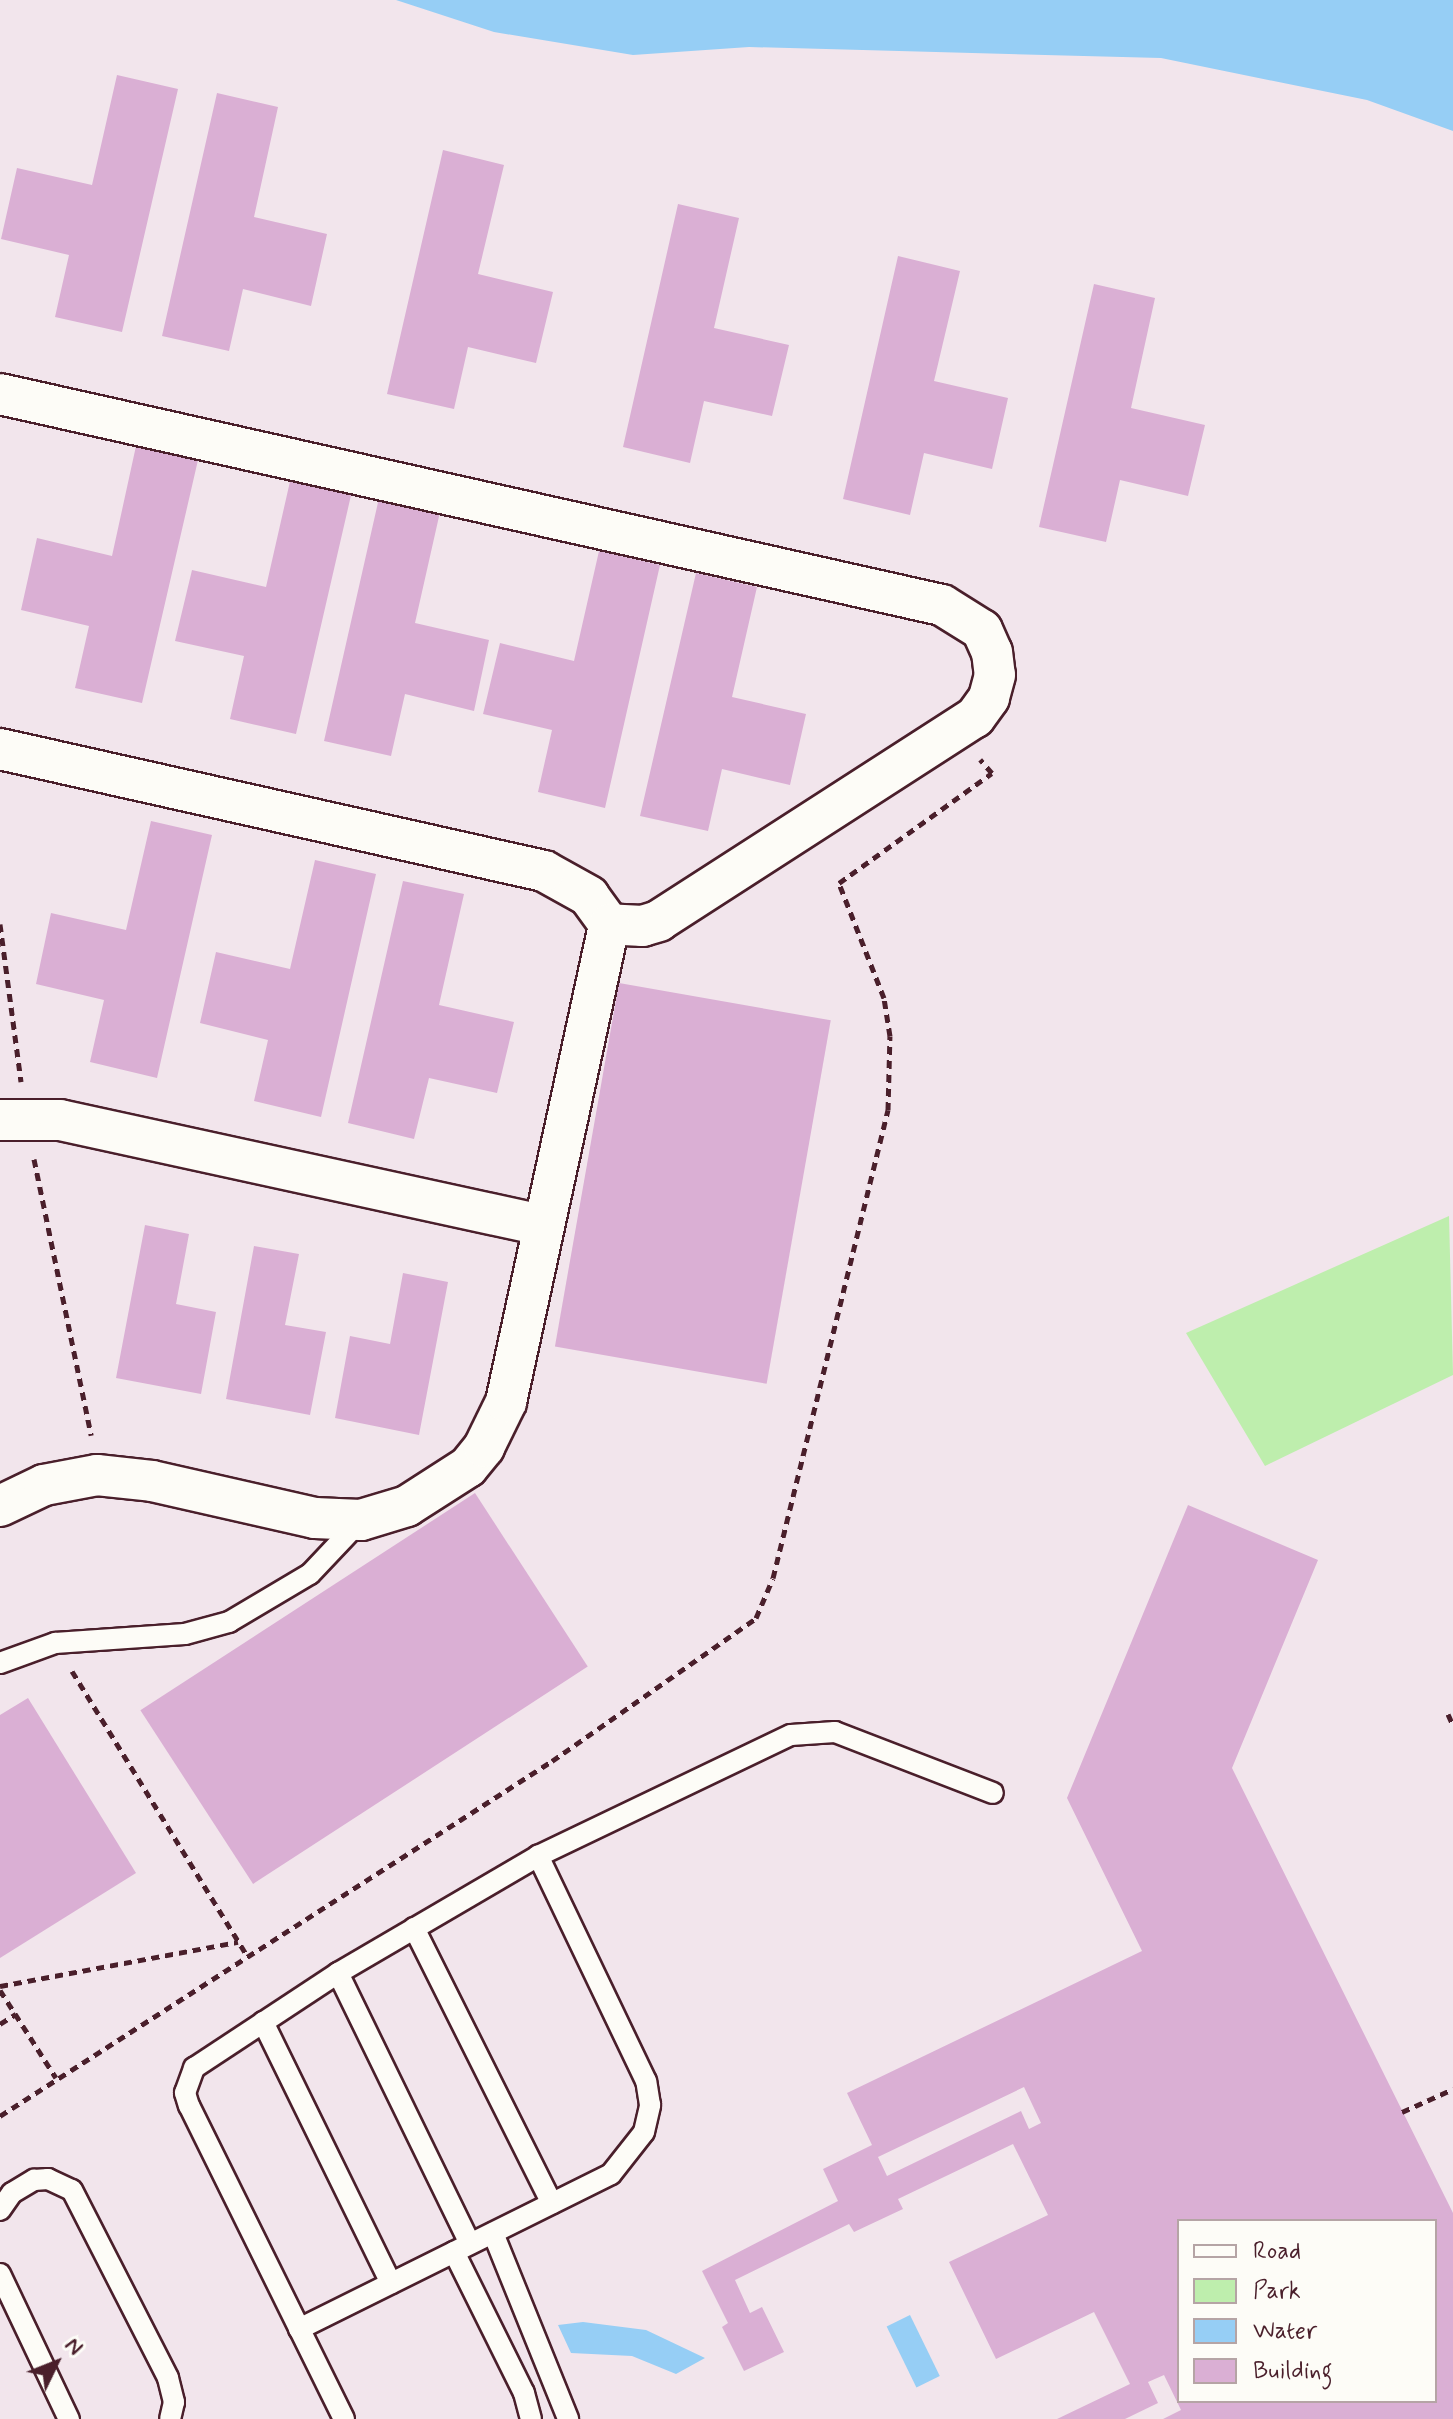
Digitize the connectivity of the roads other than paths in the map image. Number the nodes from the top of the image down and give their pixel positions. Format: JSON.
{"nodes":[{"id":1,"x":0,"y":394,"type":"edge"},
{"id":2,"x":0,"y":749,"type":"edge"},
{"id":3,"x":609,"y":924,"type":"junction"},
{"id":4,"x":13,"y":1120,"type":"edge"},
{"id":5,"x":542,"y":1225,"type":"junction"},
{"id":6,"x":0,"y":1506,"type":"edge"},
{"id":7,"x":361,"y":1520,"type":"junction"},
{"id":8,"x":0,"y":1663,"type":"edge"},
{"id":9,"x":993,"y":1793,"type":"dead end"},
{"id":10,"x":538,"y":1856,"type":"junction"},
{"id":11,"x":414,"y":1928,"type":"junction"},
{"id":12,"x":338,"y":1973,"type":"junction"},
{"id":13,"x":263,"y":2022,"type":"junction"},
{"id":14,"x":552,"y":2203,"type":"junction"},
{"id":15,"x":0,"y":2210,"type":"edge"},
{"id":16,"x":493,"y":2233,"type":"junction"},
{"id":17,"x":462,"y":2248,"type":"junction"},
{"id":18,"x":0,"y":2274,"type":"edge"},
{"id":19,"x":391,"y":2283,"type":"junction"},
{"id":20,"x":299,"y":2329,"type":"junction"},
{"id":21,"x":69,"y":2419,"type":"edge"},
{"id":22,"x":170,"y":2419,"type":"edge"},
{"id":23,"x":344,"y":2419,"type":"edge"},
{"id":24,"x":531,"y":2419,"type":"edge"},
{"id":25,"x":568,"y":2419,"type":"edge"}],
"edges":[{"from":1,"to":3,"type":"street"},
{"from":2,"to":3,"type":"street"},
{"from":3,"to":5,"type":"street"},
{"from":4,"to":5,"type":"street"},
{"from":5,"to":7,"type":"street"},
{"from":6,"to":7,"type":"street"},
{"from":7,"to":8,"type":"lane"},
{"from":9,"to":10,"type":"lane"},
{"from":10,"to":11,"type":"lane"},
{"from":10,"to":14,"type":"lane"},
{"from":11,"to":12,"type":"lane"},
{"from":11,"to":14,"type":"lane"},
{"from":12,"to":13,"type":"lane"},
{"from":12,"to":17,"type":"lane"},
{"from":13,"to":19,"type":"lane"},
{"from":13,"to":20,"type":"lane"},
{"from":14,"to":16,"type":"lane"},
{"from":15,"to":22,"type":"lane"},
{"from":16,"to":17,"type":"lane"},
{"from":16,"to":25,"type":"lane"},
{"from":17,"to":19,"type":"lane"},
{"from":17,"to":24,"type":"lane"},
{"from":18,"to":21,"type":"lane"},
{"from":19,"to":20,"type":"lane"},
{"from":20,"to":23,"type":"lane"}]}
